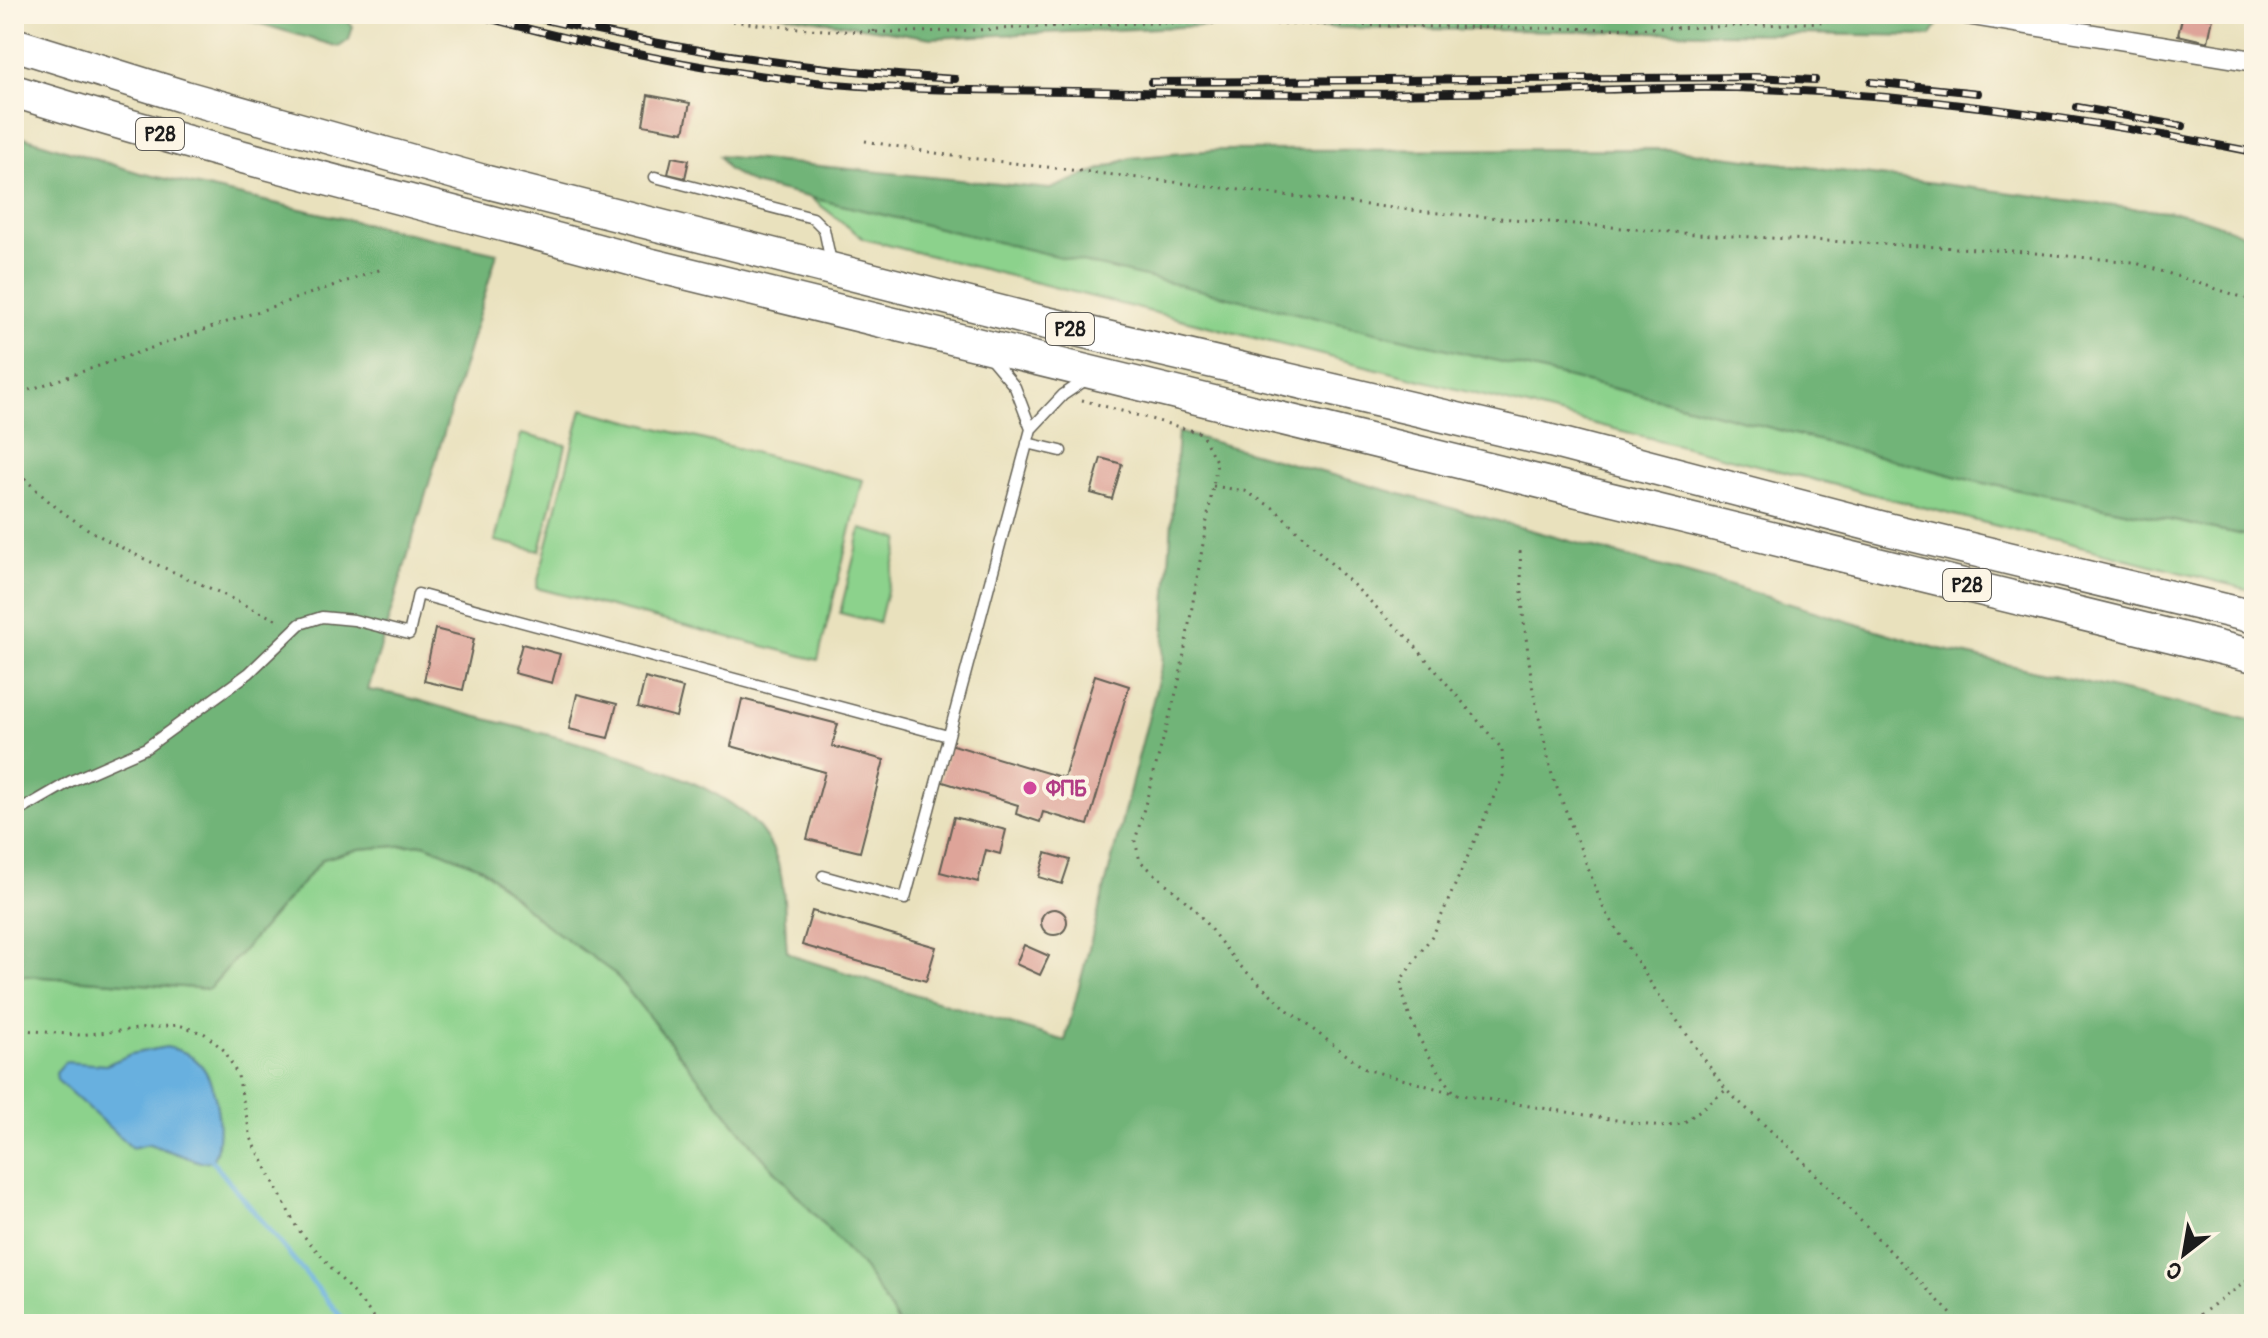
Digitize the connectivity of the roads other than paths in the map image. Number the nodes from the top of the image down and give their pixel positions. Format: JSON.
{"nodes":[{"id":1,"x":1966,"y":14,"type":"edge"},
{"id":2,"x":14,"y":44,"type":"edge"},
{"id":3,"x":2254,"y":61,"type":"edge"},
{"id":4,"x":14,"y":91,"type":"edge"},
{"id":5,"x":655,"y":177,"type":"dead end"},
{"id":6,"x":832,"y":269,"type":"junction"},
{"id":7,"x":978,"y":346,"type":"junction"},
{"id":8,"x":1095,"y":373,"type":"junction"},
{"id":9,"x":1031,"y":429,"type":"junction"},
{"id":10,"x":1027,"y":443,"type":"junction"},
{"id":11,"x":1061,"y":451,"type":"dead end"},
{"id":12,"x":2254,"y":617,"type":"edge"},
{"id":13,"x":2254,"y":656,"type":"edge"},
{"id":14,"x":948,"y":736,"type":"junction"},
{"id":15,"x":14,"y":814,"type":"edge"},
{"id":16,"x":823,"y":876,"type":"dead end"}],
"edges":[{"from":1,"to":3,"type":"street"},
{"from":2,"to":6,"type":"highway","number":"Р28"},
{"from":4,"to":7,"type":"highway","number":"Р28"},
{"from":5,"to":6,"type":"lane"},
{"from":6,"to":12,"type":"highway","number":"Р28"},
{"from":7,"to":8,"type":"highway","number":"Р28"},
{"from":7,"to":9,"type":"lane"},
{"from":8,"to":9,"type":"lane"},
{"from":8,"to":13,"type":"highway","number":"Р28"},
{"from":9,"to":10,"type":"lane"},
{"from":10,"to":11,"type":"lane"},
{"from":10,"to":14,"type":"lane"},
{"from":14,"to":15,"type":"lane"},
{"from":14,"to":16,"type":"lane"}]}
